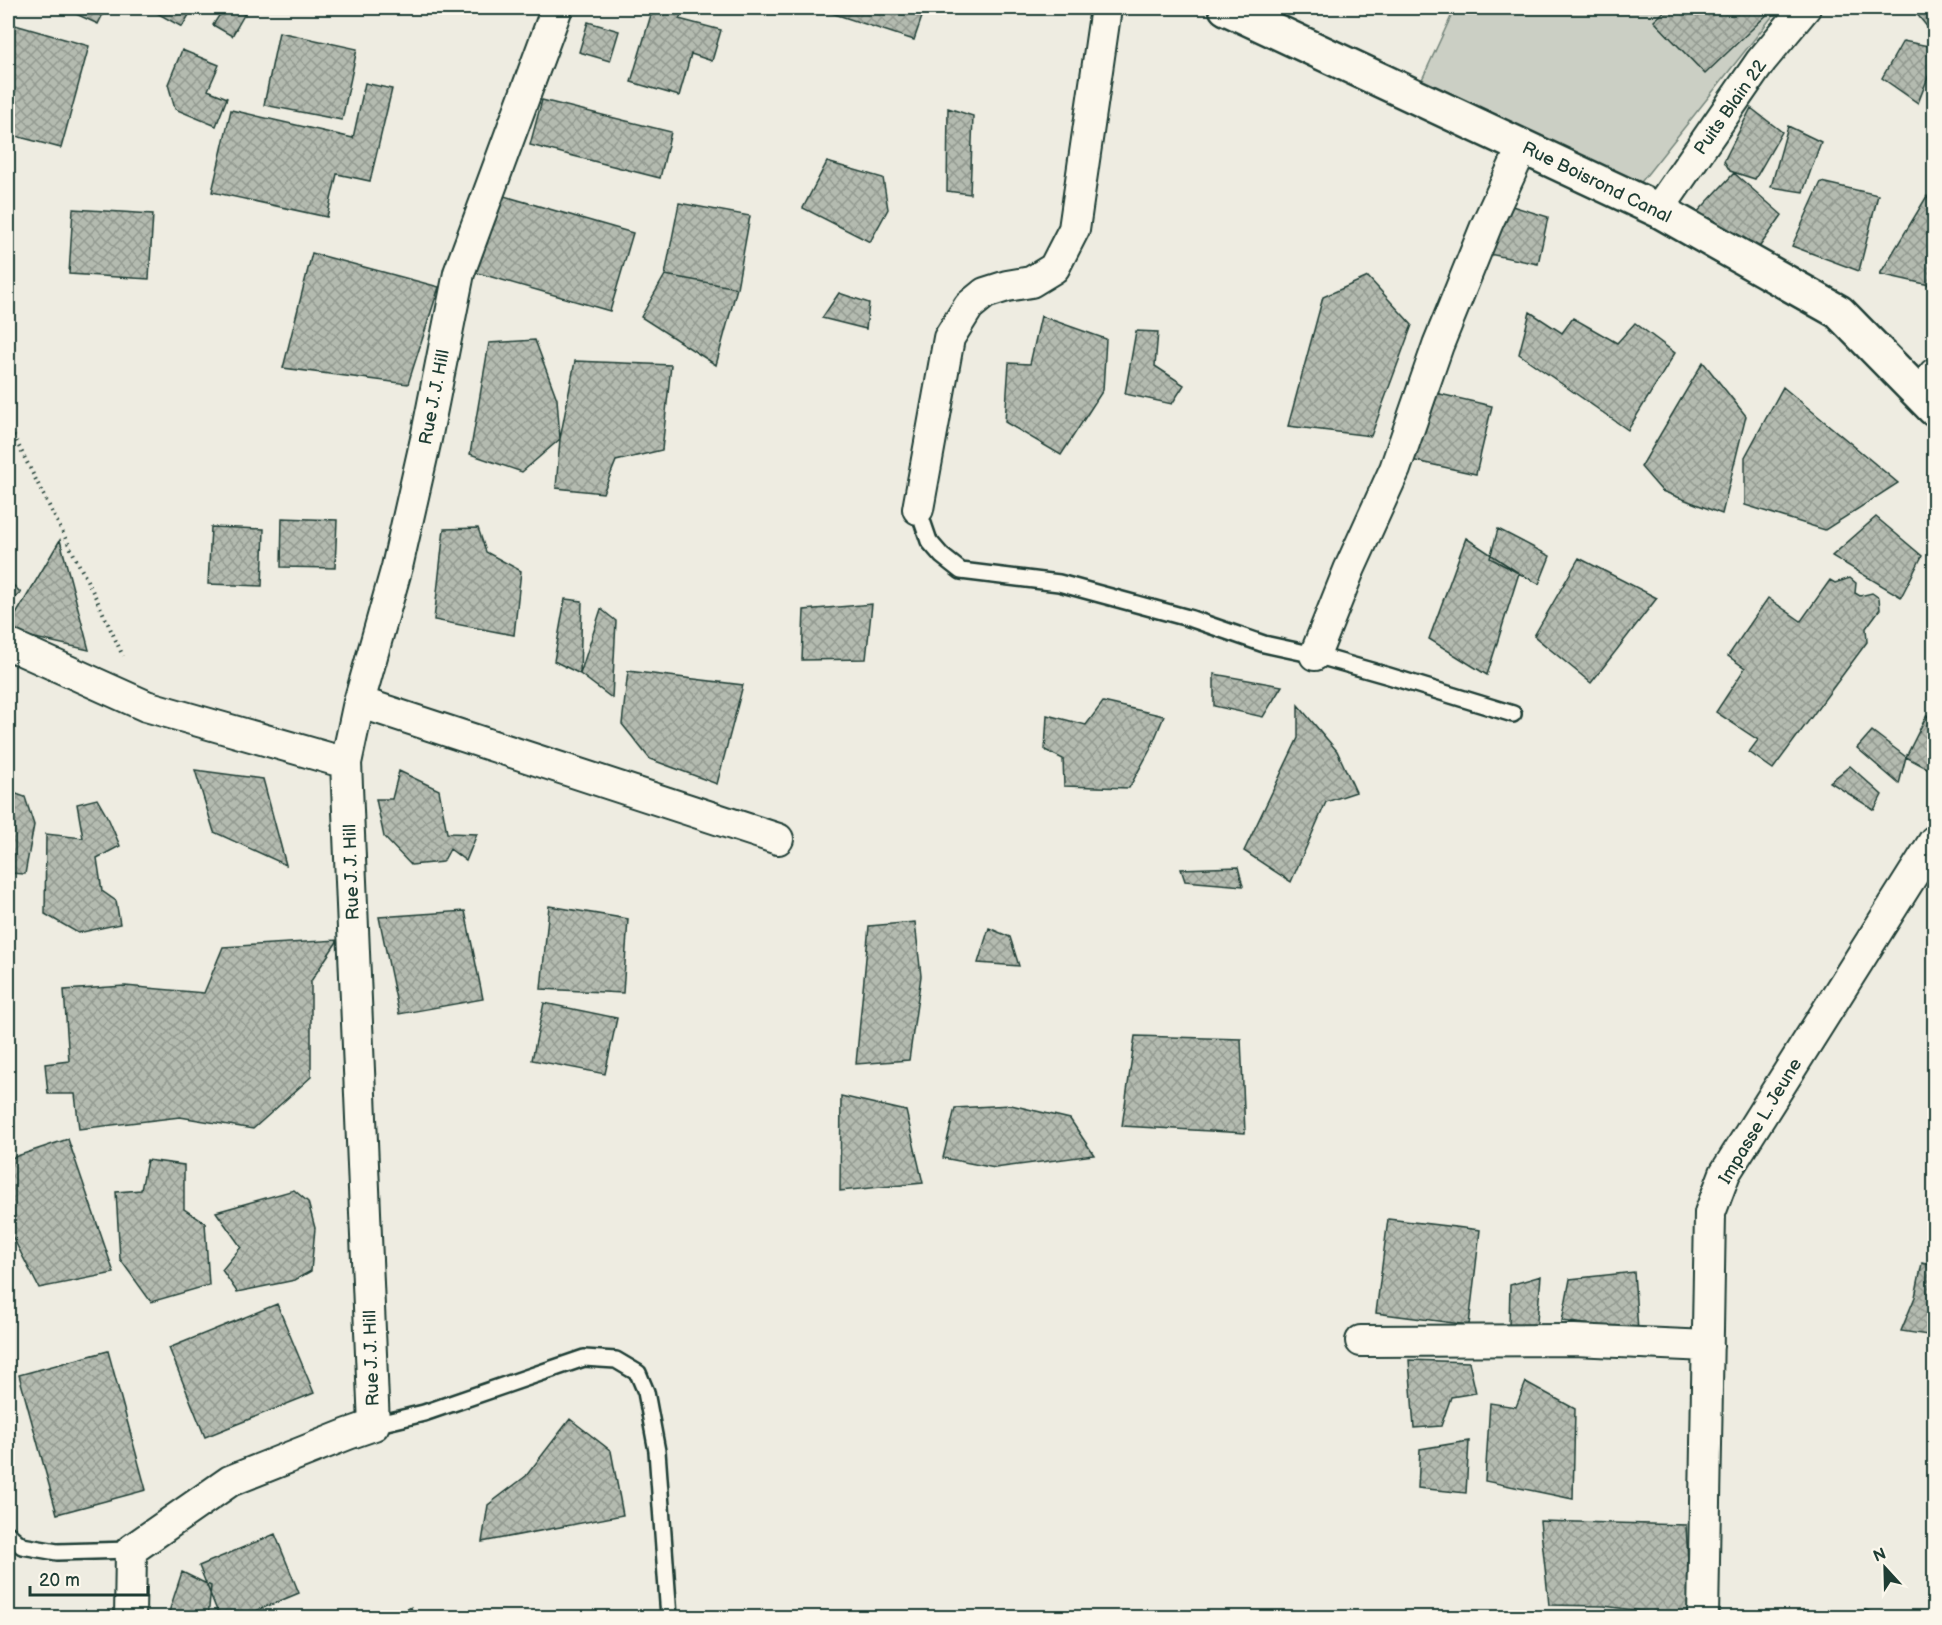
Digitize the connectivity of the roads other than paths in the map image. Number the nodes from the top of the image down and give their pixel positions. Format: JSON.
{"nodes":[{"id":1,"x":557,"y":8,"type":"edge"},
{"id":2,"x":1106,"y":8,"type":"edge"},
{"id":3,"x":1226,"y":8,"type":"edge"},
{"id":4,"x":1805,"y":8,"type":"edge"},
{"id":5,"x":1523,"y":146,"type":"junction"},
{"id":6,"x":1658,"y":210,"type":"junction"},
{"id":7,"x":1930,"y":392,"type":"edge"},
{"id":8,"x":918,"y":509,"type":"joint"},
{"id":9,"x":8,"y":644,"type":"edge"},
{"id":10,"x":1315,"y":655,"type":"junction"},
{"id":11,"x":359,"y":702,"type":"junction"},
{"id":12,"x":1514,"y":714,"type":"dead end"},
{"id":13,"x":346,"y":763,"type":"junction"},
{"id":14,"x":778,"y":839,"type":"dead end"},
{"id":15,"x":1935,"y":842,"type":"edge"},
{"id":16,"x":1361,"y":1341,"type":"dead end"},
{"id":17,"x":1708,"y":1346,"type":"junction"},
{"id":18,"x":374,"y":1425,"type":"junction"},
{"id":19,"x":8,"y":1533,"type":"edge"},
{"id":20,"x":131,"y":1550,"type":"junction"},
{"id":21,"x":130,"y":1617,"type":"edge"},
{"id":22,"x":669,"y":1617,"type":"edge"},
{"id":23,"x":1703,"y":1617,"type":"edge"}],
"edges":[{"from":1,"to":11,"type":"street","name":"Rue J. J. Hill"},
{"from":2,"to":8,"type":"street"},
{"from":3,"to":5,"type":"street","name":"Rue Boisrond Canal"},
{"from":4,"to":6,"type":"street","name":"Puits Blain 22"},
{"from":5,"to":6,"type":"street","name":"Rue Boisrond Canal"},
{"from":5,"to":10,"type":"street"},
{"from":6,"to":7,"type":"street","name":"Rue Boisrond Canal"},
{"from":8,"to":10,"type":"lane"},
{"from":9,"to":13,"type":"street"},
{"from":10,"to":12,"type":"lane"},
{"from":11,"to":13,"type":"street","name":"Rue J. J. Hill"},
{"from":11,"to":14,"type":"street"},
{"from":13,"to":18,"type":"street","name":"Rue J. J. Hill"},
{"from":15,"to":17,"type":"street","name":"Impasse L. Jeune"},
{"from":16,"to":17,"type":"street"},
{"from":17,"to":23,"type":"street","name":"Impasse L. Jeune"},
{"from":18,"to":20,"type":"street","name":"Rue J. J. Hill"},
{"from":18,"to":22,"type":"lane"},
{"from":19,"to":20,"type":"lane"},
{"from":20,"to":21,"type":"street"}]}
